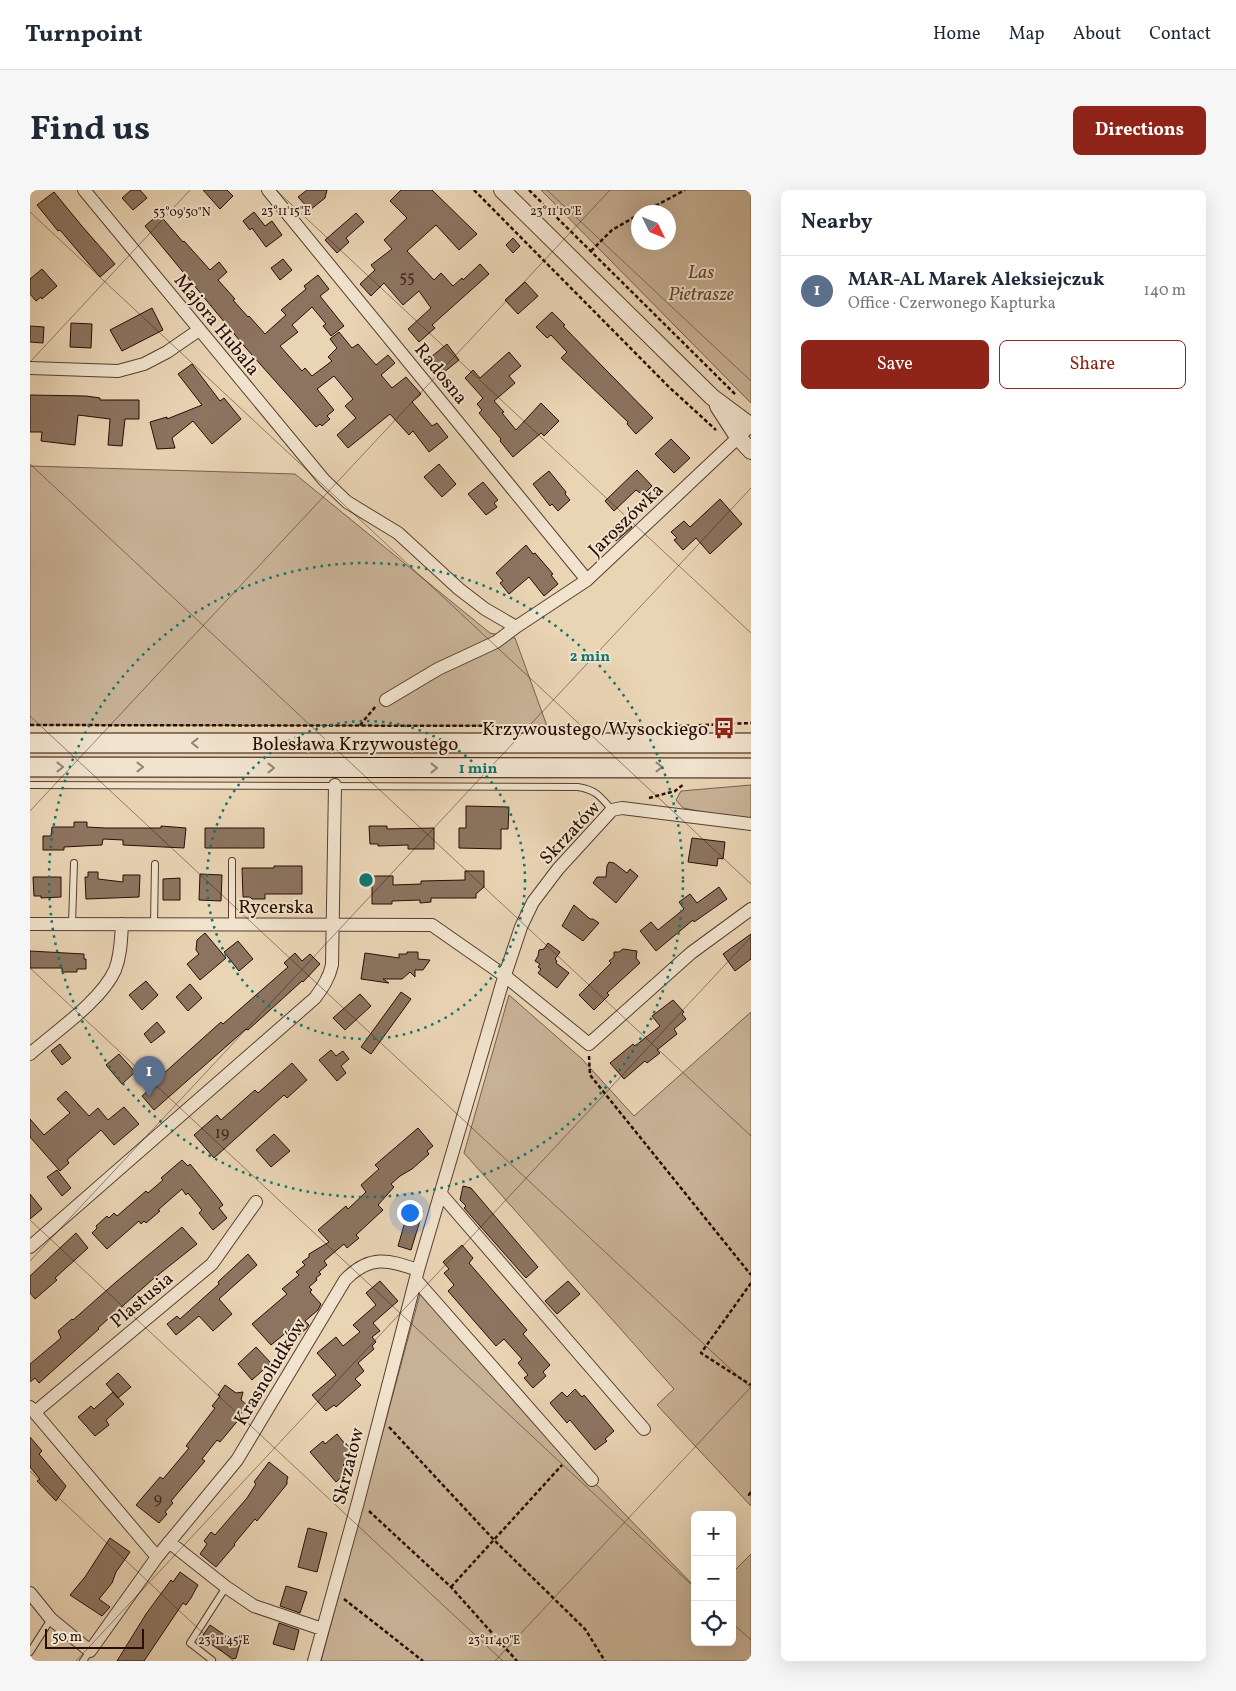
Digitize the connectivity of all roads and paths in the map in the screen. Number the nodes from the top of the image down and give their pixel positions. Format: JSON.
{"nodes":[{"id":1,"x":84,"y":190,"type":"edge"},
{"id":2,"x":268,"y":190,"type":"edge"},
{"id":3,"x":474,"y":190,"type":"edge"},
{"id":4,"x":502,"y":190,"type":"edge"},
{"id":5,"x":529,"y":190,"type":"edge"},
{"id":6,"x":684,"y":190,"type":"edge"},
{"id":7,"x":657,"y":205,"type":"edge"},
{"id":8,"x":631,"y":219,"type":"edge"},
{"id":9,"x":591,"y":251,"type":"junction"},
{"id":10,"x":199,"y":330,"type":"junction"},
{"id":11,"x":30,"y":368,"type":"edge"},
{"id":12,"x":737,"y":396,"type":"dead end"},
{"id":13,"x":712,"y":398,"type":"junction"},
{"id":14,"x":751,"y":426,"type":"edge"},
{"id":15,"x":734,"y":441,"type":"junction"},
{"id":16,"x":751,"y":451,"type":"edge"},
{"id":17,"x":587,"y":580,"type":"junction"},
{"id":18,"x":516,"y":627,"type":"junction"},
{"id":19,"x":386,"y":700,"type":"joint"},
{"id":20,"x":751,"y":723,"type":"edge"},
{"id":21,"x":30,"y":725,"type":"edge"},
{"id":22,"x":360,"y":726,"type":"junction"},
{"id":23,"x":584,"y":726,"type":"dead end"},
{"id":24,"x":679,"y":726,"type":"dead end"},
{"id":25,"x":30,"y":743,"type":"edge"},
{"id":26,"x":229,"y":743,"type":"junction"},
{"id":27,"x":751,"y":743,"type":"edge"},
{"id":28,"x":30,"y":767,"type":"edge"},
{"id":29,"x":223,"y":768,"type":"junction"},
{"id":30,"x":751,"y":768,"type":"edge"},
{"id":31,"x":684,"y":784,"type":"dead end"},
{"id":32,"x":30,"y":785,"type":"edge"},
{"id":33,"x":336,"y":785,"type":"junction"},
{"id":34,"x":612,"y":810,"type":"junction"},
{"id":35,"x":632,"y":810,"type":"junction"},
{"id":36,"x":751,"y":824,"type":"edge"},
{"id":37,"x":232,"y":861,"type":"dead end"},
{"id":38,"x":74,"y":863,"type":"dead end"},
{"id":39,"x":155,"y":864,"type":"dead end"},
{"id":40,"x":751,"y":909,"type":"edge"},
{"id":41,"x":30,"y":924,"type":"edge"},
{"id":42,"x":72,"y":924,"type":"junction"},
{"id":43,"x":122,"y":924,"type":"junction"},
{"id":44,"x":154,"y":924,"type":"junction"},
{"id":45,"x":232,"y":925,"type":"junction"},
{"id":46,"x":334,"y":925,"type":"junction"},
{"id":47,"x":505,"y":976,"type":"junction"},
{"id":48,"x":588,"y":1044,"type":"junction"},
{"id":49,"x":30,"y":1054,"type":"edge"},
{"id":50,"x":441,"y":1194,"type":"junction"},
{"id":51,"x":256,"y":1202,"type":"dead end"},
{"id":52,"x":30,"y":1247,"type":"edge"},
{"id":53,"x":417,"y":1275,"type":"junction"},
{"id":54,"x":751,"y":1275,"type":"edge"},
{"id":55,"x":751,"y":1283,"type":"edge"},
{"id":56,"x":751,"y":1385,"type":"edge"},
{"id":57,"x":32,"y":1410,"type":"edge"},
{"id":58,"x":379,"y":1418,"type":"junction"},
{"id":59,"x":644,"y":1429,"type":"dead end"},
{"id":60,"x":554,"y":1472,"type":"dead end"},
{"id":61,"x":592,"y":1480,"type":"dead end"},
{"id":62,"x":751,"y":1492,"type":"edge"},
{"id":63,"x":751,"y":1497,"type":"edge"},
{"id":64,"x":358,"y":1502,"type":"junction"},
{"id":65,"x":494,"y":1540,"type":"junction"},
{"id":66,"x":169,"y":1542,"type":"junction"},
{"id":67,"x":157,"y":1557,"type":"junction"},
{"id":68,"x":226,"y":1587,"type":"junction"},
{"id":69,"x":451,"y":1587,"type":"junction"},
{"id":70,"x":30,"y":1594,"type":"edge"},
{"id":71,"x":343,"y":1598,"type":"dead end"},
{"id":72,"x":51,"y":1619,"type":"junction"},
{"id":73,"x":322,"y":1629,"type":"junction"},
{"id":74,"x":30,"y":1652,"type":"edge"},
{"id":75,"x":86,"y":1656,"type":"edge"},
{"id":76,"x":212,"y":1660,"type":"edge"},
{"id":77,"x":314,"y":1661,"type":"edge"},
{"id":78,"x":423,"y":1661,"type":"edge"},
{"id":79,"x":517,"y":1661,"type":"edge"},
{"id":80,"x":605,"y":1661,"type":"edge"}],
"edges":[{"from":1,"to":10,"type":"street","name":"Majora Hubala"},
{"from":2,"to":17,"type":"street","name":"Radosna"},
{"from":3,"to":15,"type":"path"},
{"from":4,"to":13,"type":"street"},
{"from":5,"to":9,"type":"path"},
{"from":6,"to":7,"type":"path"},
{"from":8,"to":9,"type":"path"},
{"from":9,"to":12,"type":"path"},
{"from":10,"to":11,"type":"street"},
{"from":10,"to":18,"type":"street","name":"Majora Hubala"},
{"from":13,"to":14,"type":"street"},
{"from":13,"to":15,"type":"street"},
{"from":14,"to":15,"type":"street","name":"Jaroszówka"},
{"from":15,"to":16,"type":"street"},
{"from":15,"to":17,"type":"street","name":"Jaroszówka"},
{"from":17,"to":18,"type":"street","name":"Jaroszówka"},
{"from":18,"to":19,"type":"street","name":"Jaroszówka"},
{"from":19,"to":22,"type":"path"},
{"from":20,"to":24,"type":"path"},
{"from":21,"to":22,"type":"path"},
{"from":22,"to":23,"type":"path"},
{"from":26,"to":25,"type":"main road","name":"Bolesława Krzywoustego","one_way":true},
{"from":26,"to":27,"type":"main road","name":"Bolesława Krzywoustego"},
{"from":26,"to":29,"type":"main road","name":"Bolesława Krzywoustego"},
{"from":28,"to":29,"type":"main road","name":"Bolesława Krzywoustego","one_way":true},
{"from":29,"to":30,"type":"main road","name":"Bolesława Krzywoustego","one_way":true},
{"from":31,"to":35,"type":"path"},
{"from":32,"to":33,"type":"lane"},
{"from":33,"to":34,"type":"lane"},
{"from":33,"to":46,"type":"street"},
{"from":34,"to":35,"type":"street","name":"Skrzatów"},
{"from":34,"to":47,"type":"street","name":"Skrzatów"},
{"from":35,"to":36,"type":"street","name":"Skrzatów"},
{"from":37,"to":45,"type":"lane"},
{"from":38,"to":42,"type":"lane"},
{"from":39,"to":44,"type":"lane"},
{"from":40,"to":48,"type":"street"},
{"from":41,"to":42,"type":"street","name":"Rycerska"},
{"from":42,"to":43,"type":"street","name":"Rycerska"},
{"from":43,"to":44,"type":"street","name":"Rycerska"},
{"from":43,"to":49,"type":"street"},
{"from":44,"to":45,"type":"street","name":"Rycerska"},
{"from":45,"to":46,"type":"street","name":"Rycerska"},
{"from":46,"to":47,"type":"street","name":"Rycerska"},
{"from":46,"to":52,"type":"street"},
{"from":47,"to":48,"type":"street"},
{"from":47,"to":50,"type":"street","name":"Skrzatów"},
{"from":48,"to":54,"type":"path"},
{"from":50,"to":53,"type":"street","name":"Skrzatów"},
{"from":50,"to":59,"type":"street"},
{"from":51,"to":57,"type":"street","name":"Plastusia"},
{"from":53,"to":58,"type":"street","name":"Skrzatów"},
{"from":53,"to":61,"type":"street"},
{"from":53,"to":66,"type":"street","name":"Krasnoludków"},
{"from":55,"to":56,"type":"path"},
{"from":57,"to":67,"type":"street"},
{"from":58,"to":64,"type":"street","name":"Skrzatów"},
{"from":58,"to":65,"type":"path"},
{"from":60,"to":65,"type":"path"},
{"from":62,"to":63,"type":"path"},
{"from":64,"to":69,"type":"path"},
{"from":64,"to":73,"type":"street","name":"Skrzatów"},
{"from":65,"to":69,"type":"path"},
{"from":65,"to":80,"type":"path"},
{"from":66,"to":67,"type":"street","name":"Krasnoludków"},
{"from":66,"to":68,"type":"street"},
{"from":67,"to":75,"type":"street","name":"Krasnoludków"},
{"from":68,"to":73,"type":"street"},
{"from":68,"to":76,"type":"lane"},
{"from":69,"to":79,"type":"path"},
{"from":70,"to":72,"type":"street"},
{"from":71,"to":78,"type":"path"},
{"from":72,"to":74,"type":"lane"},
{"from":72,"to":75,"type":"street"},
{"from":73,"to":77,"type":"street","name":"Skrzatów"}]}
